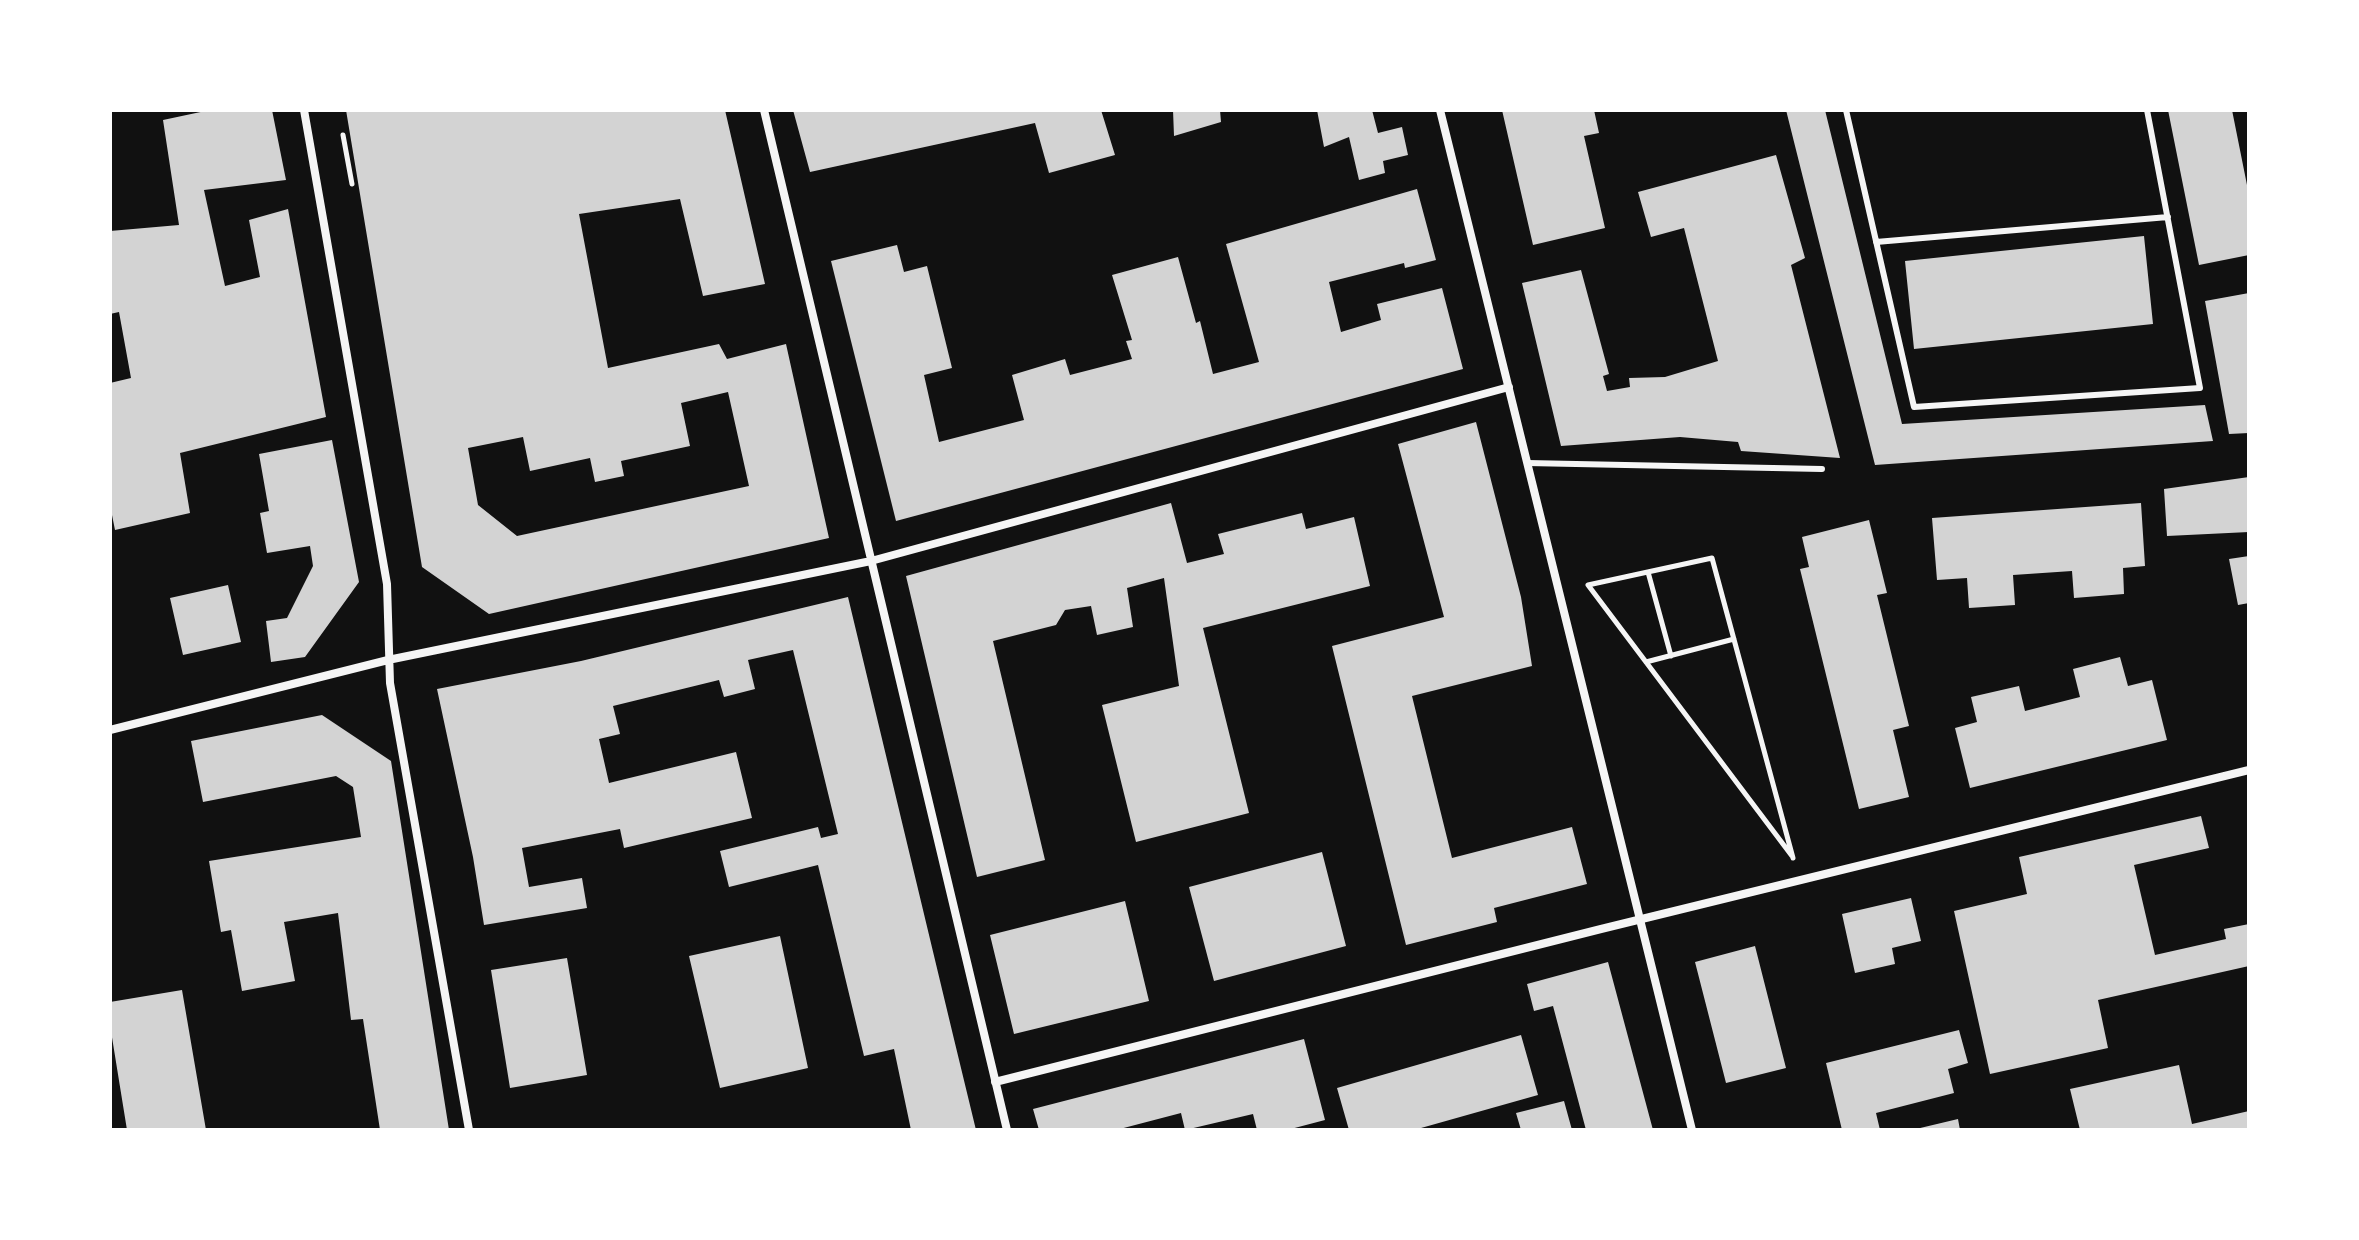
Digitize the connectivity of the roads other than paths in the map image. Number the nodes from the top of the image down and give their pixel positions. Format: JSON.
{"nodes":[{"id":1,"x":304,"y":110,"type":"edge"},
{"id":2,"x":764,"y":110,"type":"edge"},
{"id":3,"x":1440,"y":110,"type":"edge"},
{"id":4,"x":1846,"y":110,"type":"edge"},
{"id":5,"x":2147,"y":110,"type":"edge"},
{"id":6,"x":2168,"y":217,"type":"junction"},
{"id":7,"x":1876,"y":242,"type":"junction"},
{"id":8,"x":1509,"y":387,"type":"junction"},
{"id":9,"x":1527,"y":463,"type":"junction"},
{"id":10,"x":1822,"y":469,"type":"dead end"},
{"id":11,"x":871,"y":561,"type":"junction"},
{"id":12,"x":388,"y":660,"type":"junction"},
{"id":13,"x":110,"y":730,"type":"edge"},
{"id":14,"x":2249,"y":770,"type":"edge"},
{"id":15,"x":1641,"y":919,"type":"junction"},
{"id":16,"x":995,"y":1082,"type":"junction"},
{"id":17,"x":469,"y":1130,"type":"edge"},
{"id":18,"x":1007,"y":1130,"type":"edge"},
{"id":19,"x":1692,"y":1130,"type":"edge"}],
"edges":[{"from":1,"to":12,"type":"street"},
{"from":2,"to":11,"type":"street"},
{"from":3,"to":8,"type":"street"},
{"from":4,"to":7,"type":"lane"},
{"from":5,"to":6,"type":"lane"},
{"from":6,"to":7,"type":"lane"},
{"from":6,"to":7,"type":"lane"},
{"from":8,"to":9,"type":"street"},
{"from":8,"to":11,"type":"street"},
{"from":9,"to":10,"type":"lane"},
{"from":9,"to":15,"type":"street"},
{"from":11,"to":12,"type":"street"},
{"from":11,"to":16,"type":"street"},
{"from":12,"to":13,"type":"street"},
{"from":12,"to":17,"type":"street"},
{"from":14,"to":15,"type":"street"},
{"from":15,"to":16,"type":"street"},
{"from":15,"to":19,"type":"street"},
{"from":16,"to":18,"type":"street"}]}
